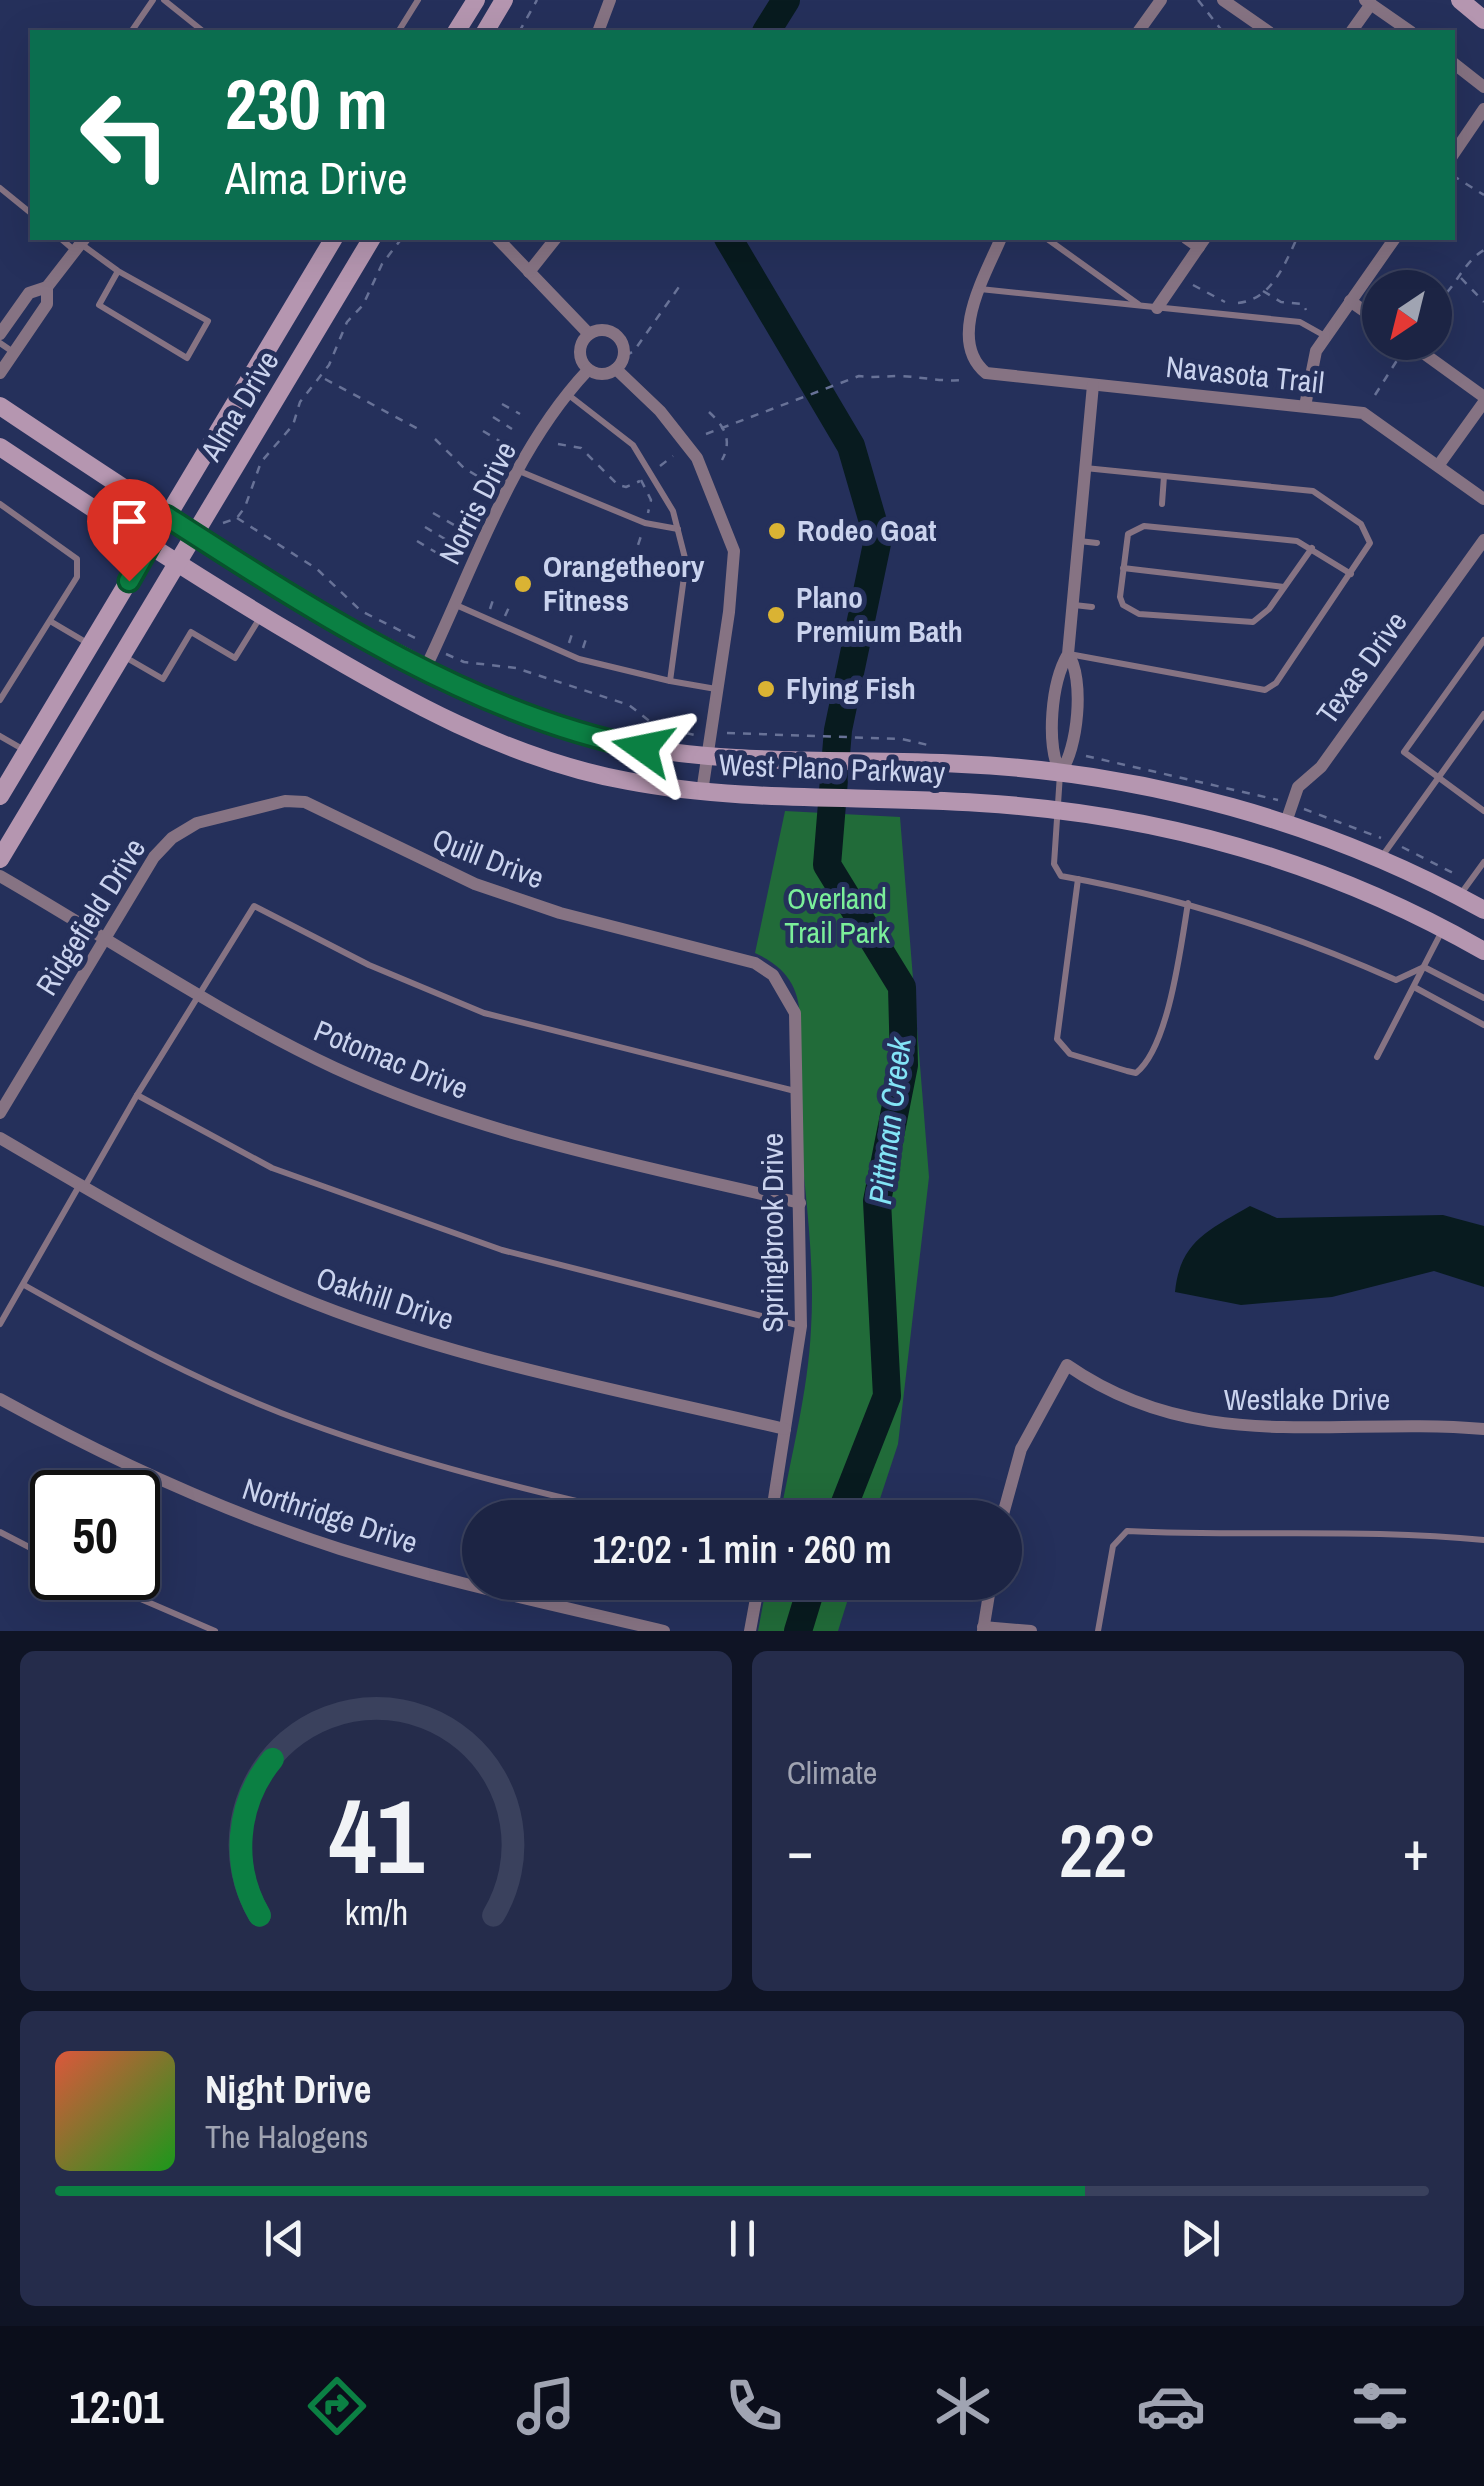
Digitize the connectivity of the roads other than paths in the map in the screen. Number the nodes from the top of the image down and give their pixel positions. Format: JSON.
{"nodes":[{"id":1,"x":153,"y":0,"type":"edge"},
{"id":2,"x":164,"y":0,"type":"edge"},
{"id":3,"x":418,"y":0,"type":"edge"},
{"id":4,"x":476,"y":0,"type":"edge"},
{"id":5,"x":504,"y":0,"type":"edge"},
{"id":6,"x":610,"y":0,"type":"edge"},
{"id":7,"x":1160,"y":0,"type":"edge"},
{"id":8,"x":1224,"y":0,"type":"edge"},
{"id":9,"x":1460,"y":0,"type":"edge"},
{"id":10,"x":1368,"y":2,"type":"edge"},
{"id":11,"x":1484,"y":20,"type":"edge"},
{"id":12,"x":132,"y":30,"type":"edge"},
{"id":13,"x":202,"y":30,"type":"edge"},
{"id":14,"x":399,"y":30,"type":"edge"},
{"id":15,"x":457,"y":30,"type":"edge"},
{"id":16,"x":486,"y":30,"type":"edge"},
{"id":17,"x":599,"y":30,"type":"edge"},
{"id":18,"x":1139,"y":30,"type":"edge"},
{"id":19,"x":1267,"y":30,"type":"edge"},
{"id":20,"x":1352,"y":30,"type":"edge"},
{"id":21,"x":1408,"y":30,"type":"edge"},
{"id":22,"x":1455,"y":64,"type":"edge"},
{"id":23,"x":1484,"y":86,"type":"edge"},
{"id":24,"x":1484,"y":108,"type":"edge"},
{"id":25,"x":1455,"y":152,"type":"edge"},
{"id":26,"x":0,"y":188,"type":"edge"},
{"id":27,"x":30,"y":212,"type":"edge"},
{"id":28,"x":333,"y":240,"type":"edge"},
{"id":29,"x":371,"y":240,"type":"edge"},
{"id":30,"x":499,"y":240,"type":"edge"},
{"id":31,"x":554,"y":240,"type":"edge"},
{"id":32,"x":1000,"y":240,"type":"edge"},
{"id":33,"x":1049,"y":240,"type":"edge"},
{"id":34,"x":1394,"y":240,"type":"edge"},
{"id":35,"x":1202,"y":242,"type":"edge"},
{"id":36,"x":80,"y":244,"type":"edge"},
{"id":37,"x":118,"y":271,"type":"junction"},
{"id":38,"x":529,"y":272,"type":"junction"},
{"id":39,"x":47,"y":287,"type":"junction"},
{"id":40,"x":980,"y":289,"type":"junction"},
{"id":41,"x":1350,"y":301,"type":"junction"},
{"id":42,"x":1140,"y":306,"type":"junction"},
{"id":43,"x":1158,"y":308,"type":"junction"},
{"id":44,"x":1362,"y":309,"type":"edge"},
{"id":45,"x":0,"y":334,"type":"edge"},
{"id":46,"x":589,"y":334,"type":"junction"},
{"id":47,"x":1325,"y":336,"type":"junction"},
{"id":48,"x":0,"y":343,"type":"edge"},
{"id":49,"x":14,"y":352,"type":"junction"},
{"id":50,"x":1427,"y":360,"type":"edge"},
{"id":51,"x":620,"y":363,"type":"junction"},
{"id":52,"x":588,"y":370,"type":"junction"},
{"id":53,"x":0,"y":373,"type":"edge"},
{"id":54,"x":1093,"y":385,"type":"junction"},
{"id":55,"x":566,"y":393,"type":"junction"},
{"id":56,"x":1484,"y":400,"type":"edge"},
{"id":57,"x":0,"y":406,"type":"edge"},
{"id":58,"x":1305,"y":406,"type":"junction"},
{"id":59,"x":0,"y":447,"type":"edge"},
{"id":60,"x":1438,"y":466,"type":"junction"},
{"id":61,"x":1085,"y":468,"type":"junction"},
{"id":62,"x":519,"y":471,"type":"junction"},
{"id":63,"x":1164,"y":476,"type":"junction"},
{"id":64,"x":1484,"y":498,"type":"edge"},
{"id":65,"x":0,"y":504,"type":"edge"},
{"id":66,"x":1162,"y":504,"type":"dead end"},
{"id":67,"x":166,"y":516,"type":"junction"},
{"id":68,"x":678,"y":529,"type":"junction"},
{"id":69,"x":194,"y":534,"type":"junction"},
{"id":70,"x":1484,"y":540,"type":"edge"},
{"id":71,"x":1078,"y":541,"type":"junction"},
{"id":72,"x":1098,"y":543,"type":"dead end"},
{"id":73,"x":149,"y":546,"type":"junction"},
{"id":74,"x":1312,"y":548,"type":"junction"},
{"id":75,"x":176,"y":565,"type":"junction"},
{"id":76,"x":1122,"y":568,"type":"junction"},
{"id":77,"x":1351,"y":574,"type":"junction"},
{"id":78,"x":1284,"y":587,"type":"junction"},
{"id":79,"x":455,"y":605,"type":"junction"},
{"id":80,"x":1072,"y":605,"type":"junction"},
{"id":81,"x":1092,"y":607,"type":"dead end"},
{"id":82,"x":261,"y":616,"type":"junction"},
{"id":83,"x":50,"y":621,"type":"junction"},
{"id":84,"x":1484,"y":640,"type":"edge"},
{"id":85,"x":90,"y":645,"type":"junction"},
{"id":86,"x":1068,"y":654,"type":"junction"},
{"id":87,"x":122,"y":655,"type":"junction"},
{"id":88,"x":426,"y":667,"type":"junction"},
{"id":89,"x":670,"y":681,"type":"junction"},
{"id":90,"x":717,"y":690,"type":"junction"},
{"id":91,"x":409,"y":699,"type":"junction"},
{"id":92,"x":0,"y":700,"type":"edge"},
{"id":93,"x":1484,"y":714,"type":"edge"},
{"id":94,"x":0,"y":736,"type":"edge"},
{"id":95,"x":708,"y":745,"type":"junction"},
{"id":96,"x":27,"y":752,"type":"junction"},
{"id":97,"x":1060,"y":772,"type":"junction"},
{"id":98,"x":1438,"y":778,"type":"junction"},
{"id":99,"x":702,"y":792,"type":"junction"},
{"id":100,"x":0,"y":796,"type":"edge"},
{"id":101,"x":1057,"y":809,"type":"junction"},
{"id":102,"x":1484,"y":811,"type":"edge"},
{"id":103,"x":212,"y":818,"type":"joint"},
{"id":104,"x":1285,"y":825,"type":"junction"},
{"id":105,"x":0,"y":859,"type":"edge"},
{"id":106,"x":1379,"y":860,"type":"junction"},
{"id":107,"x":1484,"y":862,"type":"edge"},
{"id":108,"x":0,"y":876,"type":"edge"},
{"id":109,"x":1078,"y":879,"type":"junction"},
{"id":110,"x":1366,"y":891,"type":"junction"},
{"id":111,"x":1459,"y":896,"type":"junction"},
{"id":112,"x":1188,"y":903,"type":"junction"},
{"id":113,"x":1484,"y":910,"type":"edge"},
{"id":114,"x":1443,"y":928,"type":"junction"},
{"id":115,"x":104,"y":938,"type":"junction"},
{"id":116,"x":1484,"y":951,"type":"edge"},
{"id":117,"x":755,"y":963,"type":"joint"},
{"id":118,"x":1424,"y":967,"type":"junction"},
{"id":119,"x":1414,"y":987,"type":"junction"},
{"id":120,"x":198,"y":994,"type":"junction"},
{"id":121,"x":1484,"y":998,"type":"edge"},
{"id":122,"x":1484,"y":1025,"type":"edge"},
{"id":123,"x":1377,"y":1057,"type":"dead end"},
{"id":124,"x":797,"y":1092,"type":"junction"},
{"id":125,"x":137,"y":1095,"type":"junction"},
{"id":126,"x":0,"y":1112,"type":"edge"},
{"id":127,"x":0,"y":1138,"type":"edge"},
{"id":128,"x":82,"y":1186,"type":"junction"},
{"id":129,"x":800,"y":1203,"type":"junction"},
{"id":130,"x":24,"y":1285,"type":"junction"},
{"id":131,"x":0,"y":1324,"type":"edge"},
{"id":132,"x":800,"y":1326,"type":"junction"},
{"id":133,"x":0,"y":1399,"type":"edge"},
{"id":134,"x":1484,"y":1429,"type":"edge"},
{"id":135,"x":784,"y":1430,"type":"junction"},
{"id":136,"x":581,"y":1500,"type":"edge"},
{"id":137,"x":774,"y":1500,"type":"edge"},
{"id":138,"x":1007,"y":1500,"type":"edge"},
{"id":139,"x":0,"y":1532,"type":"edge"},
{"id":140,"x":1484,"y":1540,"type":"edge"},
{"id":141,"x":30,"y":1548,"type":"edge"},
{"id":142,"x":143,"y":1600,"type":"edge"},
{"id":143,"x":756,"y":1600,"type":"edge"},
{"id":144,"x":988,"y":1600,"type":"edge"},
{"id":145,"x":983,"y":1629,"type":"edge"},
{"id":146,"x":215,"y":1631,"type":"edge"},
{"id":147,"x":664,"y":1631,"type":"edge"},
{"id":148,"x":750,"y":1631,"type":"edge"},
{"id":149,"x":1031,"y":1631,"type":"edge"},
{"id":150,"x":1098,"y":1631,"type":"edge"}],
"edges":[{"from":1,"to":12,"type":"lane"},
{"from":2,"to":13,"type":"lane"},
{"from":3,"to":14,"type":"lane"},
{"from":4,"to":15,"type":"main road"},
{"from":5,"to":16,"type":"main road"},
{"from":6,"to":17,"type":"street"},
{"from":7,"to":18,"type":"street"},
{"from":8,"to":19,"type":"street"},
{"from":9,"to":11,"type":"main road"},
{"from":10,"to":20,"type":"street"},
{"from":10,"to":21,"type":"street"},
{"from":22,"to":23,"type":"street"},
{"from":24,"to":25,"type":"street"},
{"from":26,"to":27,"type":"lane"},
{"from":28,"to":67,"type":"main road","name":"Alma Drive"},
{"from":29,"to":69,"type":"main road","name":"Alma Drive"},
{"from":30,"to":38,"type":"street"},
{"from":31,"to":38,"type":"street"},
{"from":32,"to":40,"type":"street"},
{"from":33,"to":42,"type":"lane"},
{"from":34,"to":41,"type":"street"},
{"from":35,"to":43,"type":"street"},
{"from":36,"to":37,"type":"lane"},
{"from":36,"to":39,"type":"street"},
{"from":37,"to":37,"type":"lane"},
{"from":38,"to":46,"type":"street"},
{"from":39,"to":45,"type":"street"},
{"from":39,"to":49,"type":"street"},
{"from":40,"to":42,"type":"lane"},
{"from":40,"to":54,"type":"street","name":"Navasota Trail"},
{"from":41,"to":44,"type":"street"},
{"from":41,"to":47,"type":"street"},
{"from":42,"to":43,"type":"lane"},
{"from":43,"to":47,"type":"lane"},
{"from":46,"to":51,"type":"street"},
{"from":46,"to":52,"type":"street"},
{"from":47,"to":58,"type":"street"},
{"from":48,"to":49,"type":"lane"},
{"from":49,"to":53,"type":"street"},
{"from":50,"to":56,"type":"street"},
{"from":51,"to":52,"type":"street"},
{"from":51,"to":90,"type":"street"},
{"from":52,"to":55,"type":"street","name":"Norris Drive"},
{"from":54,"to":58,"type":"street","name":"Navasota Trail"},
{"from":54,"to":61,"type":"street"},
{"from":55,"to":62,"type":"street","name":"Norris Drive"},
{"from":55,"to":68,"type":"lane"},
{"from":56,"to":60,"type":"street"},
{"from":57,"to":67,"type":"main road","name":"West Plano Parkway"},
{"from":58,"to":60,"type":"street","name":"Navasota Trail"},
{"from":59,"to":73,"type":"main road","name":"West Plano Parkway"},
{"from":60,"to":64,"type":"street","name":"Navasota Trail"},
{"from":61,"to":63,"type":"lane"},
{"from":61,"to":71,"type":"street"},
{"from":62,"to":68,"type":"lane"},
{"from":62,"to":79,"type":"street","name":"Norris Drive"},
{"from":63,"to":66,"type":"lane"},
{"from":63,"to":77,"type":"lane"},
{"from":65,"to":83,"type":"lane"},
{"from":67,"to":69,"type":"main road","name":"West Plano Parkway"},
{"from":67,"to":73,"type":"main road","name":"Alma Drive"},
{"from":68,"to":89,"type":"lane"},
{"from":69,"to":75,"type":"main road","name":"Alma Drive"},
{"from":69,"to":88,"type":"main road","name":"West Plano Parkway"},
{"from":70,"to":104,"type":"street","name":"Texas Drive"},
{"from":71,"to":72,"type":"lane"},
{"from":71,"to":80,"type":"street"},
{"from":73,"to":75,"type":"main road","name":"West Plano Parkway"},
{"from":73,"to":85,"type":"main road","name":"Alma Drive"},
{"from":74,"to":76,"type":"lane"},
{"from":74,"to":77,"type":"lane"},
{"from":74,"to":78,"type":"lane"},
{"from":75,"to":82,"type":"main road","name":"West Plano Parkway"},
{"from":75,"to":87,"type":"main road","name":"Alma Drive"},
{"from":76,"to":78,"type":"lane"},
{"from":76,"to":78,"type":"lane"},
{"from":77,"to":86,"type":"lane"},
{"from":79,"to":88,"type":"street","name":"Norris Drive"},
{"from":79,"to":89,"type":"lane"},
{"from":80,"to":81,"type":"lane"},
{"from":80,"to":86,"type":"street"},
{"from":82,"to":87,"type":"lane"},
{"from":82,"to":91,"type":"main road","name":"West Plano Parkway"},
{"from":83,"to":85,"type":"lane"},
{"from":83,"to":92,"type":"lane"},
{"from":84,"to":98,"type":"lane"},
{"from":85,"to":96,"type":"main road","name":"Alma Drive"},
{"from":86,"to":97,"type":"street"},
{"from":86,"to":97,"type":"street"},
{"from":87,"to":105,"type":"main road","name":"Alma Drive"},
{"from":88,"to":91,"type":"main road"},
{"from":88,"to":95,"type":"main road","name":"West Plano Parkway"},
{"from":89,"to":90,"type":"lane"},
{"from":90,"to":95,"type":"street"},
{"from":91,"to":99,"type":"main road","name":"West Plano Parkway"},
{"from":93,"to":98,"type":"lane"},
{"from":94,"to":96,"type":"lane"},
{"from":95,"to":97,"type":"main road","name":"West Plano Parkway"},
{"from":95,"to":99,"type":"street"},
{"from":96,"to":100,"type":"main road","name":"Alma Drive"},
{"from":97,"to":101,"type":"lane"},
{"from":97,"to":104,"type":"main road","name":"West Plano Parkway"},
{"from":98,"to":102,"type":"lane"},
{"from":98,"to":106,"type":"lane"},
{"from":99,"to":101,"type":"main road","name":"West Plano Parkway"},
{"from":101,"to":109,"type":"lane"},
{"from":101,"to":110,"type":"main road","name":"West Plano Parkway"},
{"from":103,"to":115,"type":"street","name":"Ridgefield Drive"},
{"from":103,"to":117,"type":"street","name":"Quill Drive"},
{"from":104,"to":106,"type":"main road","name":"West Plano Parkway"},
{"from":106,"to":110,"type":"main road"},
{"from":106,"to":111,"type":"main road","name":"West Plano Parkway"},
{"from":107,"to":111,"type":"lane"},
{"from":108,"to":115,"type":"street","name":"Potomac Drive"},
{"from":109,"to":112,"type":"lane"},
{"from":109,"to":112,"type":"lane"},
{"from":110,"to":114,"type":"main road","name":"West Plano Parkway"},
{"from":111,"to":113,"type":"main road","name":"West Plano Parkway"},
{"from":111,"to":114,"type":"main road"},
{"from":112,"to":118,"type":"lane"},
{"from":114,"to":116,"type":"main road","name":"West Plano Parkway"},
{"from":114,"to":118,"type":"lane"},
{"from":115,"to":120,"type":"street","name":"Potomac Drive"},
{"from":115,"to":126,"type":"street","name":"Ridgefield Drive"},
{"from":117,"to":124,"type":"street","name":"Springbrook Drive"},
{"from":118,"to":119,"type":"lane"},
{"from":118,"to":121,"type":"lane"},
{"from":119,"to":122,"type":"lane"},
{"from":119,"to":123,"type":"lane"},
{"from":120,"to":124,"type":"lane"},
{"from":120,"to":125,"type":"lane"},
{"from":120,"to":129,"type":"street","name":"Potomac Drive"},
{"from":124,"to":129,"type":"street","name":"Springbrook Drive"},
{"from":125,"to":128,"type":"lane"},
{"from":125,"to":132,"type":"lane"},
{"from":127,"to":128,"type":"street","name":"Oakhill Drive"},
{"from":128,"to":130,"type":"lane"},
{"from":128,"to":135,"type":"street","name":"Oakhill Drive"},
{"from":129,"to":132,"type":"street","name":"Springbrook Drive"},
{"from":130,"to":131,"type":"lane"},
{"from":130,"to":136,"type":"lane"},
{"from":132,"to":135,"type":"street","name":"Springbrook Drive"},
{"from":133,"to":147,"type":"street","name":"Northridge Drive"},
{"from":134,"to":138,"type":"street","name":"Westlake Drive"},
{"from":135,"to":137,"type":"street","name":"Springbrook Drive"},
{"from":139,"to":141,"type":"lane"},
{"from":140,"to":150,"type":"lane"},
{"from":142,"to":146,"type":"lane"},
{"from":143,"to":148,"type":"street"},
{"from":144,"to":145,"type":"street"},
{"from":145,"to":149,"type":"street"}]}
